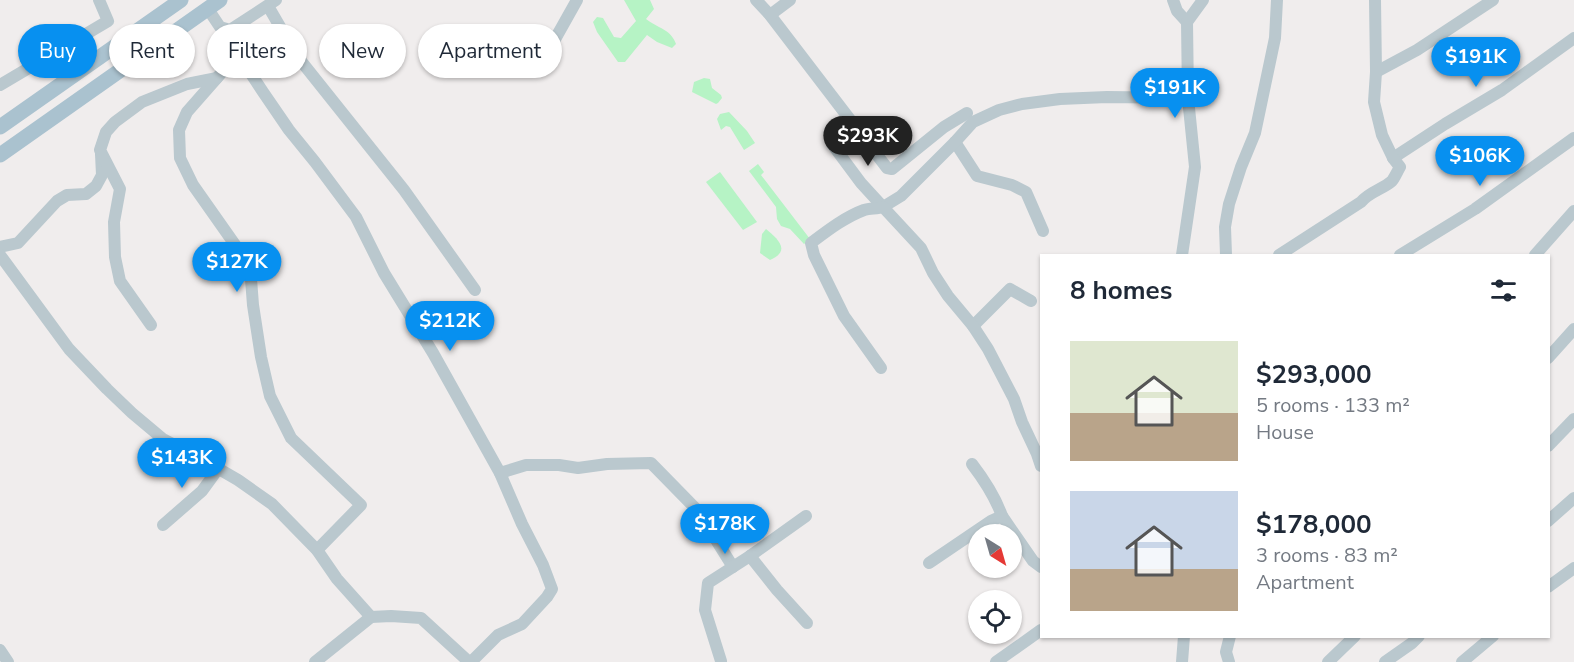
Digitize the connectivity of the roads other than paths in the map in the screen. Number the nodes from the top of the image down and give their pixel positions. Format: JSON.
{"nodes":[{"id":1,"x":99,"y":0,"type":"edge"},
{"id":2,"x":181,"y":0,"type":"edge"},
{"id":3,"x":577,"y":0,"type":"edge"},
{"id":4,"x":756,"y":0,"type":"edge"},
{"id":5,"x":790,"y":0,"type":"edge"},
{"id":6,"x":1173,"y":0,"type":"edge"},
{"id":7,"x":1203,"y":0,"type":"edge"},
{"id":8,"x":1277,"y":0,"type":"edge"},
{"id":9,"x":1375,"y":0,"type":"edge"},
{"id":10,"x":1493,"y":0,"type":"edge"},
{"id":11,"x":272,"y":3,"type":"edge"},
{"id":12,"x":214,"y":4,"type":"edge"},
{"id":13,"x":770,"y":15,"type":"junction"},
{"id":14,"x":1187,"y":22,"type":"junction"},
{"id":15,"x":219,"y":24,"type":"edge"},
{"id":16,"x":239,"y":24,"type":"edge"},
{"id":17,"x":562,"y":27,"type":"edge"},
{"id":18,"x":1574,"y":38,"type":"edge"},
{"id":19,"x":1376,"y":72,"type":"junction"},
{"id":20,"x":217,"y":78,"type":"joint"},
{"id":21,"x":254,"y":78,"type":"edge"},
{"id":22,"x":0,"y":85,"type":"edge"},
{"id":23,"x":1188,"y":98,"type":"junction"},
{"id":24,"x":967,"y":114,"type":"dead end"},
{"id":25,"x":0,"y":127,"type":"edge"},
{"id":26,"x":1574,"y":138,"type":"edge"},
{"id":27,"x":956,"y":142,"type":"junction"},
{"id":28,"x":832,"y":144,"type":"dead end"},
{"id":29,"x":100,"y":150,"type":"junction"},
{"id":30,"x":0,"y":155,"type":"edge"},
{"id":31,"x":1393,"y":158,"type":"junction"},
{"id":32,"x":883,"y":207,"type":"junction"},
{"id":33,"x":1574,"y":211,"type":"edge"},
{"id":34,"x":1043,"y":231,"type":"dead end"},
{"id":35,"x":0,"y":247,"type":"edge"},
{"id":36,"x":1182,"y":254,"type":"edge"},
{"id":37,"x":1226,"y":254,"type":"edge"},
{"id":38,"x":1281,"y":254,"type":"edge"},
{"id":39,"x":1402,"y":254,"type":"edge"},
{"id":40,"x":1536,"y":254,"type":"edge"},
{"id":41,"x":0,"y":255,"type":"edge"},
{"id":42,"x":476,"y":290,"type":"dead end"},
{"id":43,"x":1031,"y":301,"type":"dead end"},
{"id":44,"x":151,"y":325,"type":"dead end"},
{"id":45,"x":973,"y":326,"type":"junction"},
{"id":46,"x":1574,"y":329,"type":"edge"},
{"id":47,"x":1550,"y":356,"type":"edge"},
{"id":48,"x":881,"y":368,"type":"dead end"},
{"id":49,"x":1574,"y":419,"type":"edge"},
{"id":50,"x":1550,"y":444,"type":"edge"},
{"id":51,"x":1040,"y":463,"type":"edge"},
{"id":52,"x":972,"y":464,"type":"dead end"},
{"id":53,"x":218,"y":469,"type":"junction"},
{"id":54,"x":500,"y":473,"type":"junction"},
{"id":55,"x":1574,"y":498,"type":"edge"},
{"id":56,"x":806,"y":516,"type":"dead end"},
{"id":57,"x":1002,"y":516,"type":"junction"},
{"id":58,"x":1550,"y":519,"type":"edge"},
{"id":59,"x":164,"y":525,"type":"dead end"},
{"id":60,"x":317,"y":550,"type":"junction"},
{"id":61,"x":750,"y":556,"type":"junction"},
{"id":62,"x":929,"y":563,"type":"dead end"},
{"id":63,"x":1040,"y":566,"type":"edge"},
{"id":64,"x":733,"y":567,"type":"junction"},
{"id":65,"x":1574,"y":568,"type":"edge"},
{"id":66,"x":1550,"y":586,"type":"edge"},
{"id":67,"x":371,"y":617,"type":"junction"},
{"id":68,"x":807,"y":623,"type":"dead end"},
{"id":69,"x":1040,"y":631,"type":"edge"},
{"id":70,"x":1184,"y":638,"type":"edge"},
{"id":71,"x":1353,"y":638,"type":"edge"},
{"id":72,"x":1417,"y":638,"type":"edge"},
{"id":73,"x":1491,"y":638,"type":"edge"},
{"id":74,"x":1229,"y":640,"type":"edge"},
{"id":75,"x":0,"y":650,"type":"edge"},
{"id":76,"x":721,"y":661,"type":"edge"},
{"id":77,"x":8,"y":662,"type":"edge"},
{"id":78,"x":315,"y":662,"type":"edge"},
{"id":79,"x":470,"y":662,"type":"edge"},
{"id":80,"x":996,"y":662,"type":"edge"},
{"id":81,"x":1182,"y":662,"type":"edge"},
{"id":82,"x":1229,"y":662,"type":"edge"},
{"id":83,"x":1328,"y":662,"type":"edge"},
{"id":84,"x":1385,"y":662,"type":"edge"},
{"id":85,"x":1462,"y":662,"type":"edge"}],
"edges":[{"from":1,"to":22,"type":"street"},
{"from":2,"to":25,"type":"main road"},
{"from":3,"to":17,"type":"street"},
{"from":4,"to":13,"type":"street"},
{"from":5,"to":13,"type":"street"},
{"from":6,"to":14,"type":"street"},
{"from":7,"to":14,"type":"street"},
{"from":8,"to":37,"type":"street"},
{"from":9,"to":19,"type":"street"},
{"from":10,"to":19,"type":"street"},
{"from":11,"to":16,"type":"street"},
{"from":11,"to":42,"type":"street"},
{"from":12,"to":15,"type":"street"},
{"from":12,"to":30,"type":"main road"},
{"from":13,"to":24,"type":"street"},
{"from":14,"to":23,"type":"street"},
{"from":18,"to":31,"type":"street"},
{"from":19,"to":31,"type":"street"},
{"from":20,"to":29,"type":"street"},
{"from":20,"to":60,"type":"street"},
{"from":21,"to":54,"type":"street"},
{"from":23,"to":27,"type":"street"},
{"from":23,"to":36,"type":"street"},
{"from":26,"to":39,"type":"street"},
{"from":27,"to":32,"type":"street"},
{"from":27,"to":34,"type":"street"},
{"from":28,"to":32,"type":"street"},
{"from":29,"to":35,"type":"street"},
{"from":29,"to":44,"type":"street"},
{"from":31,"to":38,"type":"street"},
{"from":32,"to":45,"type":"street"},
{"from":32,"to":48,"type":"street"},
{"from":33,"to":40,"type":"street"},
{"from":41,"to":53,"type":"street"},
{"from":43,"to":45,"type":"street"},
{"from":45,"to":51,"type":"street"},
{"from":46,"to":47,"type":"street"},
{"from":49,"to":50,"type":"street"},
{"from":52,"to":57,"type":"street"},
{"from":53,"to":59,"type":"street"},
{"from":53,"to":60,"type":"street"},
{"from":54,"to":64,"type":"street"},
{"from":54,"to":79,"type":"street"},
{"from":55,"to":58,"type":"street"},
{"from":56,"to":61,"type":"street"},
{"from":57,"to":62,"type":"street"},
{"from":57,"to":63,"type":"street"},
{"from":60,"to":67,"type":"street"},
{"from":61,"to":64,"type":"street"},
{"from":61,"to":68,"type":"street"},
{"from":64,"to":76,"type":"street"},
{"from":65,"to":66,"type":"street"},
{"from":67,"to":78,"type":"street"},
{"from":67,"to":79,"type":"street"},
{"from":69,"to":80,"type":"street"},
{"from":70,"to":81,"type":"street"},
{"from":71,"to":83,"type":"street"},
{"from":72,"to":84,"type":"street"},
{"from":73,"to":85,"type":"street"},
{"from":74,"to":82,"type":"street"},
{"from":75,"to":77,"type":"street"}]}
